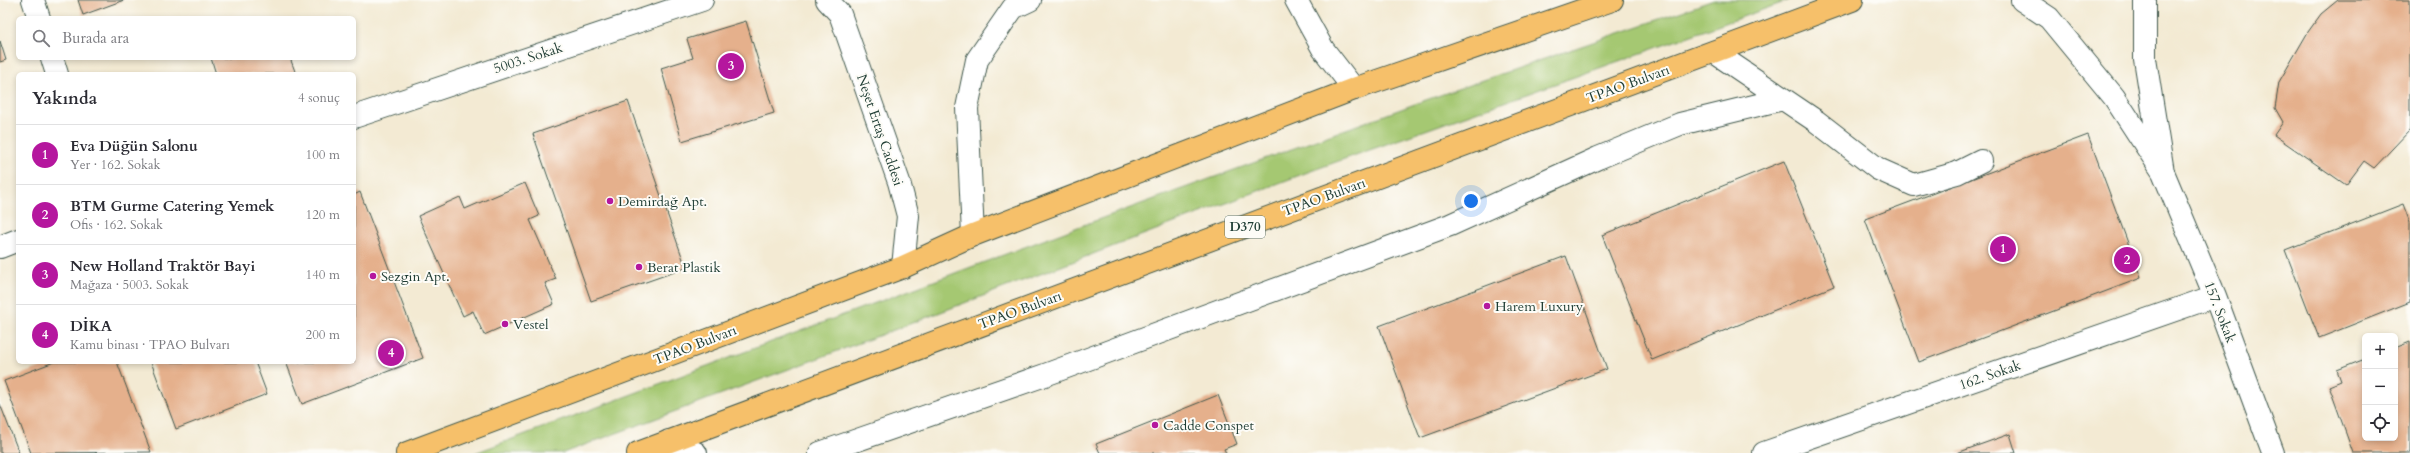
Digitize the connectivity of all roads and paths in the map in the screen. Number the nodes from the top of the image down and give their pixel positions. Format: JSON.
{"nodes":[{"id":1,"x":32,"y":0,"type":"edge"},
{"id":2,"x":702,"y":0,"type":"edge"},
{"id":3,"x":827,"y":0,"type":"edge"},
{"id":4,"x":1030,"y":0,"type":"edge"},
{"id":5,"x":1296,"y":0,"type":"edge"},
{"id":6,"x":1612,"y":0,"type":"edge"},
{"id":7,"x":1852,"y":0,"type":"edge"},
{"id":8,"x":2022,"y":0,"type":"edge"},
{"id":9,"x":2145,"y":0,"type":"edge"},
{"id":10,"x":38,"y":16,"type":"edge"},
{"id":11,"x":1714,"y":52,"type":"junction"},
{"id":12,"x":53,"y":60,"type":"edge"},
{"id":13,"x":56,"y":72,"type":"edge"},
{"id":14,"x":1354,"y":89,"type":"junction"},
{"id":15,"x":1783,"y":99,"type":"junction"},
{"id":16,"x":356,"y":116,"type":"edge"},
{"id":17,"x":1981,"y":161,"type":"dead end"},
{"id":18,"x":2163,"y":172,"type":"junction"},
{"id":19,"x":973,"y":235,"type":"junction"},
{"id":20,"x":16,"y":241,"type":"edge"},
{"id":21,"x":0,"y":247,"type":"edge"},
{"id":22,"x":904,"y":267,"type":"junction"},
{"id":23,"x":2215,"y":296,"type":"junction"},
{"id":24,"x":670,"y":447,"type":"edge"},
{"id":25,"x":407,"y":453,"type":"edge"},
{"id":26,"x":638,"y":453,"type":"edge"},
{"id":27,"x":696,"y":453,"type":"edge"},
{"id":28,"x":820,"y":453,"type":"edge"},
{"id":29,"x":1764,"y":453,"type":"edge"},
{"id":30,"x":2273,"y":453,"type":"edge"}],
"edges":[{"from":1,"to":10,"type":"street"},
{"from":2,"to":16,"type":"street","name":"5003. Sokak"},
{"from":3,"to":22,"type":"street","name":"Neşet Ertaş Caddesi"},
{"from":4,"to":19,"type":"street"},
{"from":5,"to":14,"type":"street"},
{"from":6,"to":14,"type":"highway","name":"TPAO Bulvarı"},
{"from":7,"to":11,"type":"highway","name":"TPAO Bulvarı","number":"D370"},
{"from":8,"to":18,"type":"street"},
{"from":9,"to":18,"type":"street"},
{"from":11,"to":15,"type":"street"},
{"from":11,"to":24,"type":"highway","name":"TPAO Bulvarı","number":"D370"},
{"from":12,"to":13,"type":"street"},
{"from":14,"to":19,"type":"highway","name":"TPAO Bulvarı"},
{"from":15,"to":17,"type":"street"},
{"from":15,"to":28,"type":"street"},
{"from":18,"to":23,"type":"street","name":"157. Sokak"},
{"from":19,"to":22,"type":"highway","name":"TPAO Bulvarı"},
{"from":20,"to":21,"type":"street"},
{"from":22,"to":25,"type":"highway","name":"TPAO Bulvarı"},
{"from":23,"to":29,"type":"street","name":"162. Sokak"},
{"from":23,"to":30,"type":"street","name":"157. Sokak"},
{"from":24,"to":26,"type":"highway","name":"TPAO Bulvarı","number":"D370"},
{"from":24,"to":27,"type":"street"}]}
